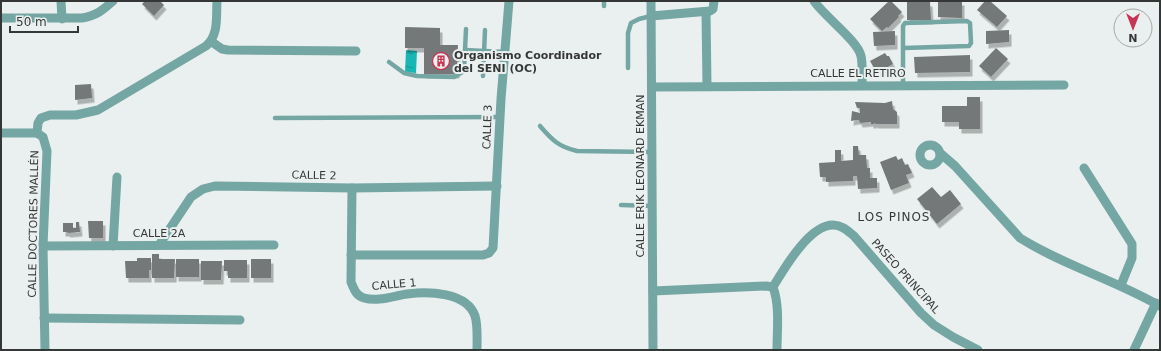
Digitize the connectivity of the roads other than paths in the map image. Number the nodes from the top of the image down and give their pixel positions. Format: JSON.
{"nodes":[{"id":1,"x":61,"y":1,"type":"edge"},
{"id":2,"x":113,"y":1,"type":"edge"},
{"id":3,"x":217,"y":1,"type":"edge"},
{"id":4,"x":509,"y":1,"type":"edge"},
{"id":5,"x":651,"y":1,"type":"edge"},
{"id":6,"x":814,"y":1,"type":"edge"},
{"id":7,"x":711,"y":7,"type":"edge"},
{"id":8,"x":651,"y":16,"type":"junction"},
{"id":9,"x":1,"y":18,"type":"edge"},
{"id":10,"x":62,"y":18,"type":"junction"},
{"id":11,"x":466,"y":29,"type":"dead end"},
{"id":12,"x":485,"y":30,"type":"dead end"},
{"id":13,"x":212,"y":42,"type":"junction"},
{"id":14,"x":903,"y":48,"type":"junction"},
{"id":15,"x":465,"y":50,"type":"junction"},
{"id":16,"x":356,"y":51,"type":"dead end"},
{"id":17,"x":484,"y":51,"type":"junction"},
{"id":18,"x":505,"y":52,"type":"junction"},
{"id":19,"x":389,"y":62,"type":"dead end"},
{"id":20,"x":628,"y":68,"type":"dead end"},
{"id":21,"x":484,"y":76,"type":"dead end"},
{"id":22,"x":862,"y":85,"type":"junction"},
{"id":23,"x":903,"y":85,"type":"junction"},
{"id":24,"x":1064,"y":85,"type":"dead end"},
{"id":25,"x":707,"y":86,"type":"junction"},
{"id":26,"x":652,"y":87,"type":"junction"},
{"id":27,"x":500,"y":117,"type":"junction"},
{"id":28,"x":275,"y":118,"type":"dead end"},
{"id":29,"x":540,"y":126,"type":"dead end"},
{"id":30,"x":1,"y":133,"type":"edge"},
{"id":31,"x":38,"y":133,"type":"junction"},
{"id":32,"x":652,"y":152,"type":"junction"},
{"id":33,"x":940,"y":153,"type":"dead end"},
{"id":34,"x":1084,"y":168,"type":"dead end"},
{"id":35,"x":117,"y":177,"type":"dead end"},
{"id":36,"x":497,"y":186,"type":"junction"},
{"id":37,"x":352,"y":188,"type":"junction"},
{"id":38,"x":621,"y":205,"type":"dead end"},
{"id":39,"x":652,"y":206,"type":"junction"},
{"id":40,"x":159,"y":245,"type":"junction"},
{"id":41,"x":274,"y":245,"type":"dead end"},
{"id":42,"x":43,"y":246,"type":"junction"},
{"id":43,"x":113,"y":246,"type":"junction"},
{"id":44,"x":351,"y":255,"type":"junction"},
{"id":45,"x":1121,"y":285,"type":"junction"},
{"id":46,"x":773,"y":287,"type":"junction"},
{"id":47,"x":653,"y":291,"type":"junction"},
{"id":48,"x":1158,"y":305,"type":"edge"},
{"id":49,"x":44,"y":318,"type":"junction"},
{"id":50,"x":240,"y":320,"type":"dead end"},
{"id":51,"x":45,"y":350,"type":"edge"},
{"id":52,"x":477,"y":350,"type":"edge"},
{"id":53,"x":653,"y":350,"type":"edge"},
{"id":54,"x":777,"y":350,"type":"edge"},
{"id":55,"x":978,"y":350,"type":"edge"},
{"id":56,"x":1134,"y":350,"type":"edge"}],
"edges":[{"from":1,"to":10,"type":"street"},
{"from":2,"to":10,"type":"street"},
{"from":3,"to":13,"type":"street"},
{"from":4,"to":18,"type":"street","name":"CALLE 3"},
{"from":5,"to":8,"type":"street","name":"CALLE ERIK LEONARD EKMAN"},
{"from":6,"to":22,"type":"street"},
{"from":7,"to":8,"type":"street"},
{"from":7,"to":25,"type":"street"},
{"from":8,"to":20,"type":"lane"},
{"from":8,"to":26,"type":"street","name":"CALLE ERIK LEONARD EKMAN"},
{"from":9,"to":10,"type":"street"},
{"from":11,"to":15,"type":"lane"},
{"from":12,"to":17,"type":"lane"},
{"from":13,"to":16,"type":"street"},
{"from":13,"to":31,"type":"street"},
{"from":14,"to":14,"type":"lane"},
{"from":14,"to":23,"type":"lane"},
{"from":15,"to":17,"type":"lane"},
{"from":15,"to":19,"type":"lane"},
{"from":17,"to":18,"type":"lane"},
{"from":17,"to":21,"type":"lane"},
{"from":18,"to":27,"type":"street","name":"CALLE 3"},
{"from":22,"to":23,"type":"street","name":"CALLE EL RETIRO"},
{"from":22,"to":25,"type":"street","name":"CALLE EL RETIRO"},
{"from":23,"to":24,"type":"street","name":"CALLE EL RETIRO"},
{"from":25,"to":26,"type":"street","name":"CALLE EL RETIRO"},
{"from":26,"to":32,"type":"street","name":"CALLE ERIK LEONARD EKMAN"},
{"from":27,"to":28,"type":"lane"},
{"from":27,"to":36,"type":"street","name":"CALLE 3"},
{"from":29,"to":32,"type":"lane"},
{"from":30,"to":31,"type":"street"},
{"from":31,"to":42,"type":"street","name":"CALLE DOCTORES MALLÉN"},
{"from":32,"to":39,"type":"street","name":"CALLE ERIK LEONARD EKMAN"},
{"from":33,"to":45,"type":"street"},
{"from":34,"to":45,"type":"street"},
{"from":35,"to":43,"type":"street"},
{"from":36,"to":37,"type":"street","name":"CALLE 2"},
{"from":36,"to":44,"type":"street","name":"CALLE 3"},
{"from":37,"to":40,"type":"street","name":"CALLE 2"},
{"from":37,"to":44,"type":"street","name":"CALLE 1"},
{"from":38,"to":39,"type":"lane"},
{"from":39,"to":47,"type":"street","name":"CALLE ERIK LEONARD EKMAN"},
{"from":40,"to":41,"type":"street","name":"CALLE 2A"},
{"from":40,"to":43,"type":"street","name":"CALLE 2A"},
{"from":42,"to":43,"type":"street","name":"CALLE 2A"},
{"from":42,"to":49,"type":"street","name":"CALLE DOCTORES MALLÉN"},
{"from":44,"to":52,"type":"street","name":"CALLE 1"},
{"from":45,"to":48,"type":"street"},
{"from":46,"to":47,"type":"street"},
{"from":46,"to":54,"type":"street"},
{"from":46,"to":55,"type":"street","name":"PASEO PRINCIPAL"},
{"from":47,"to":53,"type":"street","name":"CALLE ERIK LEONARD EKMAN"},
{"from":48,"to":56,"type":"street"},
{"from":49,"to":50,"type":"street"},
{"from":49,"to":51,"type":"street","name":"CALLE DOCTORES MALLÉN"}]}
